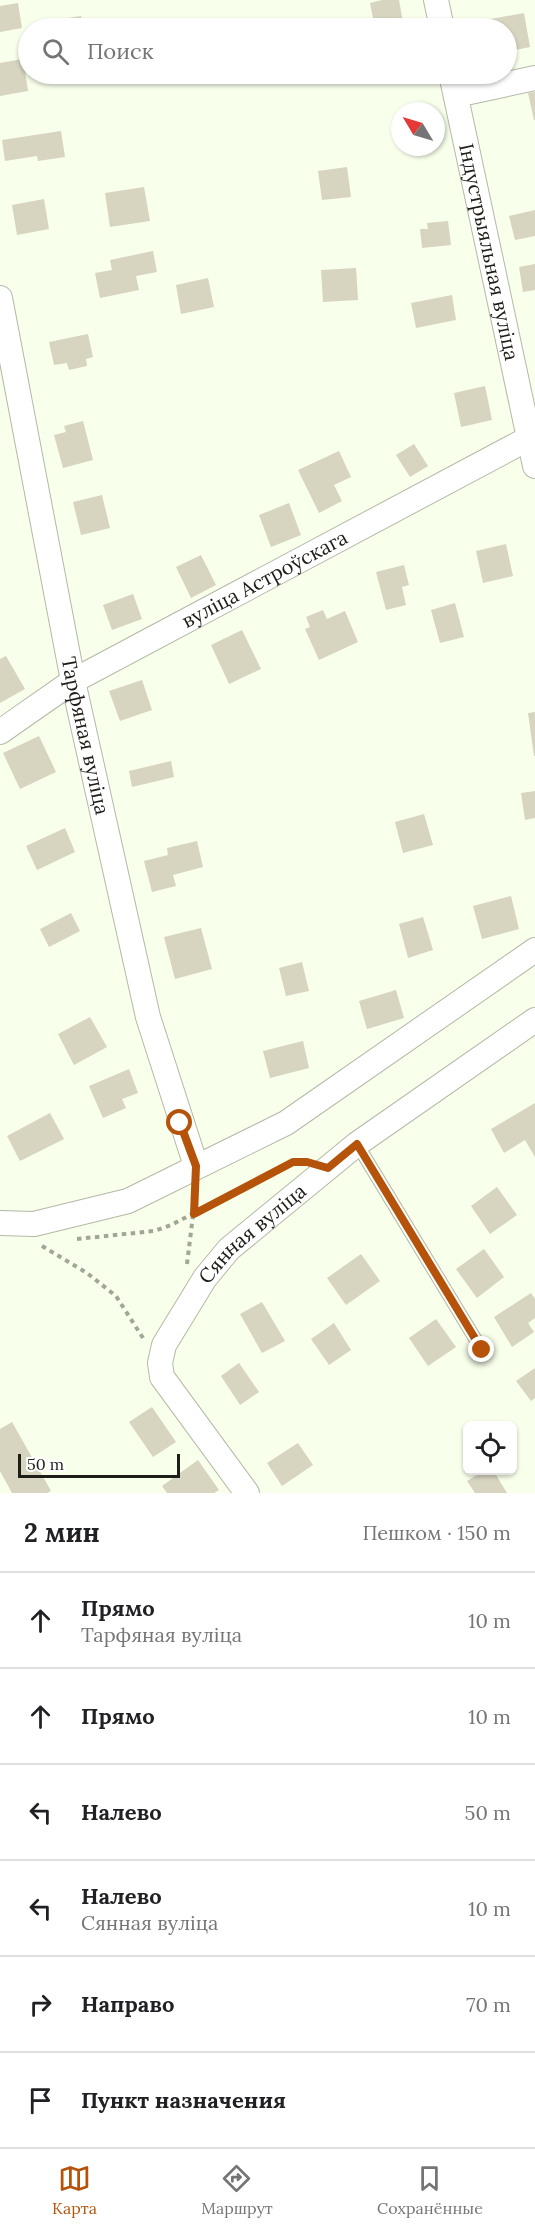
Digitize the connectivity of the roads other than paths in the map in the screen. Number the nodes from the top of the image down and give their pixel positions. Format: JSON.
{"nodes":[{"id":1,"x":436,"y":0,"type":"edge"},
{"id":2,"x":440,"y":18,"type":"edge"},
{"id":3,"x":535,"y":78,"type":"edge"},
{"id":4,"x":517,"y":79,"type":"edge"},
{"id":5,"x":453,"y":84,"type":"edge"},
{"id":6,"x":0,"y":298,"type":"edge"},
{"id":7,"x":532,"y":437,"type":"edge"},
{"id":8,"x":535,"y":466,"type":"edge"},
{"id":9,"x":73,"y":681,"type":"junction"},
{"id":10,"x":0,"y":732,"type":"edge"},
{"id":11,"x":535,"y":950,"type":"edge"},
{"id":12,"x":535,"y":1020,"type":"edge"},
{"id":13,"x":357,"y":1144,"type":"junction"},
{"id":14,"x":196,"y":1166,"type":"junction"},
{"id":15,"x":0,"y":1222,"type":"edge"},
{"id":16,"x":482,"y":1350,"type":"dead end"},
{"id":17,"x":247,"y":1493,"type":"edge"}],
"edges":[{"from":1,"to":2,"type":"street"},
{"from":3,"to":4,"type":"street"},
{"from":5,"to":7,"type":"street","name":"Індустрыяльная вуліца"},
{"from":6,"to":9,"type":"street","name":"Тарфяная вуліца"},
{"from":7,"to":8,"type":"street","name":"Індустрыяльная вуліца"},
{"from":7,"to":9,"type":"street","name":"вуліца Астроўскага"},
{"from":9,"to":10,"type":"street","name":"вуліца Астроўскага"},
{"from":9,"to":14,"type":"street","name":"Тарфяная вуліца"},
{"from":11,"to":14,"type":"street"},
{"from":12,"to":13,"type":"street","name":"Сянная вуліца"},
{"from":13,"to":16,"type":"lane"},
{"from":13,"to":17,"type":"street","name":"Сянная вуліца"},
{"from":14,"to":15,"type":"street"}]}
